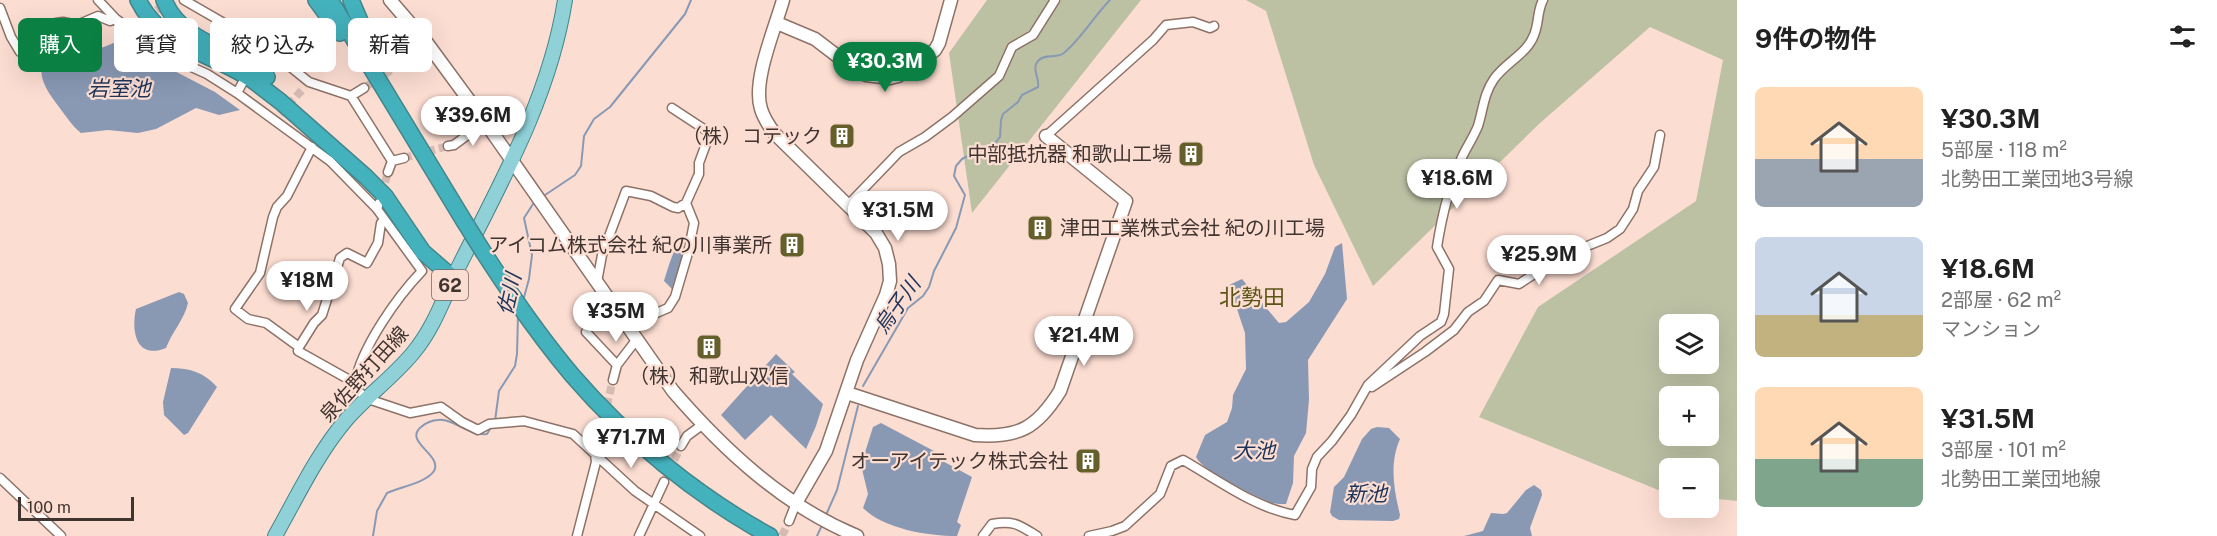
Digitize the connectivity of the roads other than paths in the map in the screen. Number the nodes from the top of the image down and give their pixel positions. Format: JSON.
{"nodes":[{"id":1,"x":98,"y":0,"type":"edge"},
{"id":2,"x":138,"y":0,"type":"edge"},
{"id":3,"x":149,"y":0,"type":"edge"},
{"id":4,"x":164,"y":0,"type":"edge"},
{"id":5,"x":184,"y":0,"type":"edge"},
{"id":6,"x":316,"y":0,"type":"edge"},
{"id":7,"x":330,"y":0,"type":"edge"},
{"id":8,"x":351,"y":0,"type":"edge"},
{"id":9,"x":390,"y":0,"type":"edge"},
{"id":10,"x":565,"y":0,"type":"edge"},
{"id":11,"x":783,"y":0,"type":"edge"},
{"id":12,"x":951,"y":0,"type":"edge"},
{"id":13,"x":1055,"y":0,"type":"edge"},
{"id":14,"x":1543,"y":0,"type":"edge"},
{"id":15,"x":0,"y":8,"type":"edge"},
{"id":16,"x":115,"y":18,"type":"edge"},
{"id":17,"x":215,"y":18,"type":"edge"},
{"id":18,"x":406,"y":18,"type":"edge"},
{"id":19,"x":114,"y":20,"type":"edge"},
{"id":20,"x":777,"y":23,"type":"junction"},
{"id":21,"x":1214,"y":26,"type":"dead end"},
{"id":22,"x":210,"y":43,"type":"edge"},
{"id":23,"x":210,"y":45,"type":"edge"},
{"id":24,"x":432,"y":49,"type":"edge"},
{"id":25,"x":198,"y":70,"type":"edge"},
{"id":26,"x":258,"y":72,"type":"edge"},
{"id":27,"x":292,"y":72,"type":"edge"},
{"id":28,"x":244,"y":80,"type":"dead end"},
{"id":29,"x":364,"y":88,"type":"tunnel mouth"},
{"id":30,"x":237,"y":93,"type":"junction"},
{"id":31,"x":351,"y":96,"type":"junction"},
{"id":32,"x":672,"y":108,"type":"dead end"},
{"id":33,"x":485,"y":122,"type":"junction"},
{"id":34,"x":409,"y":131,"type":"junction"},
{"id":35,"x":1660,"y":135,"type":"dead end"},
{"id":36,"x":1046,"y":136,"type":"joint"},
{"id":37,"x":448,"y":146,"type":"tunnel mouth"},
{"id":38,"x":312,"y":147,"type":"junction"},
{"id":39,"x":404,"y":158,"type":"tunnel mouth"},
{"id":40,"x":513,"y":160,"type":"junction"},
{"id":41,"x":392,"y":162,"type":"junction"},
{"id":42,"x":388,"y":172,"type":"tunnel mouth"},
{"id":43,"x":453,"y":203,"type":"junction"},
{"id":44,"x":687,"y":203,"type":"junction"},
{"id":45,"x":848,"y":205,"type":"junction"},
{"id":46,"x":385,"y":220,"type":"junction"},
{"id":47,"x":453,"y":278,"type":"junction"},
{"id":48,"x":597,"y":282,"type":"junction"},
{"id":49,"x":604,"y":293,"type":"junction"},
{"id":50,"x":629,"y":328,"type":"junction"},
{"id":51,"x":637,"y":339,"type":"junction"},
{"id":52,"x":299,"y":347,"type":"junction"},
{"id":53,"x":616,"y":365,"type":"junction"},
{"id":54,"x":613,"y":380,"type":"tunnel mouth"},
{"id":55,"x":355,"y":384,"type":"junction"},
{"id":56,"x":847,"y":393,"type":"junction"},
{"id":57,"x":1362,"y":394,"type":"junction"},
{"id":58,"x":368,"y":399,"type":"junction"},
{"id":59,"x":702,"y":425,"type":"junction"},
{"id":60,"x":601,"y":429,"type":"tunnel mouth"},
{"id":61,"x":681,"y":447,"type":"tunnel mouth"},
{"id":62,"x":595,"y":454,"type":"junction"},
{"id":63,"x":2,"y":480,"type":"edge"},
{"id":64,"x":664,"y":482,"type":"tunnel mouth"},
{"id":65,"x":0,"y":492,"type":"edge"},
{"id":66,"x":653,"y":503,"type":"junction"},
{"id":67,"x":796,"y":503,"type":"junction"},
{"id":68,"x":789,"y":521,"type":"tunnel mouth"},
{"id":69,"x":61,"y":536,"type":"edge"},
{"id":70,"x":275,"y":536,"type":"edge"},
{"id":71,"x":577,"y":536,"type":"edge"},
{"id":72,"x":639,"y":536,"type":"edge"},
{"id":73,"x":700,"y":536,"type":"edge"},
{"id":74,"x":770,"y":536,"type":"edge"},
{"id":75,"x":857,"y":536,"type":"edge"},
{"id":76,"x":983,"y":536,"type":"edge"},
{"id":77,"x":1037,"y":536,"type":"edge"},
{"id":78,"x":1089,"y":536,"type":"edge"}],
"edges":[{"from":1,"to":16,"type":"street"},
{"from":2,"to":47,"type":"highway"},
{"from":3,"to":23,"type":"highway"},
{"from":4,"to":22,"type":"highway"},
{"from":5,"to":17,"type":"street"},
{"from":6,"to":34,"type":"highway"},
{"from":7,"to":34,"type":"highway"},
{"from":8,"to":43,"type":"highway"},
{"from":9,"to":18,"type":"street"},
{"from":10,"to":40,"type":"main road","name":"泉佐野打田線","number":"62"},
{"from":11,"to":20,"type":"street"},
{"from":12,"to":20,"type":"street"},
{"from":13,"to":45,"type":"street"},
{"from":14,"to":57,"type":"street"},
{"from":15,"to":19,"type":"street"},
{"from":20,"to":45,"type":"street"},
{"from":21,"to":36,"type":"street"},
{"from":24,"to":33,"type":"street"},
{"from":25,"to":30,"type":"street"},
{"from":26,"to":47,"type":"highway"},
{"from":27,"to":31,"type":"street"},
{"from":28,"to":30,"type":"street"},
{"from":29,"to":31,"type":"street"},
{"from":30,"to":38,"type":"street"},
{"from":31,"to":41,"type":"street"},
{"from":32,"to":44,"type":"street"},
{"from":33,"to":37,"type":"street"},
{"from":33,"to":40,"type":"street"},
{"from":34,"to":43,"type":"highway"},
{"from":35,"to":57,"type":"street"},
{"from":36,"to":56,"type":"street"},
{"from":38,"to":46,"type":"street"},
{"from":38,"to":52,"type":"street"},
{"from":39,"to":41,"type":"street"},
{"from":40,"to":47,"type":"main road","name":"泉佐野打田線","number":"62"},
{"from":40,"to":48,"type":"street"},
{"from":41,"to":42,"type":"street"},
{"from":43,"to":74,"type":"highway","bridge":true},
{"from":44,"to":48,"type":"street"},
{"from":44,"to":50,"type":"street"},
{"from":45,"to":56,"type":"street"},
{"from":46,"to":52,"type":"street"},
{"from":46,"to":55,"type":"street"},
{"from":47,"to":58,"type":"main road","name":"泉佐野打田線","number":"62"},
{"from":48,"to":49,"type":"street"},
{"from":49,"to":50,"type":"street"},
{"from":49,"to":53,"type":"street"},
{"from":50,"to":51,"type":"street"},
{"from":51,"to":53,"type":"street"},
{"from":51,"to":59,"type":"street"},
{"from":52,"to":55,"type":"street"},
{"from":53,"to":54,"type":"street"},
{"from":55,"to":58,"type":"street"},
{"from":56,"to":67,"type":"street"},
{"from":57,"to":78,"type":"street"},
{"from":58,"to":62,"type":"street"},
{"from":58,"to":70,"type":"main road","name":"泉佐野打田線","number":"62"},
{"from":59,"to":61,"type":"street"},
{"from":59,"to":67,"type":"street"},
{"from":60,"to":62,"type":"street"},
{"from":62,"to":66,"type":"street"},
{"from":62,"to":71,"type":"street"},
{"from":63,"to":65,"type":"street"},
{"from":63,"to":69,"type":"street"},
{"from":64,"to":66,"type":"street"},
{"from":66,"to":72,"type":"street"},
{"from":66,"to":73,"type":"street"},
{"from":67,"to":68,"type":"street"},
{"from":67,"to":75,"type":"street"},
{"from":76,"to":77,"type":"street"}]}
